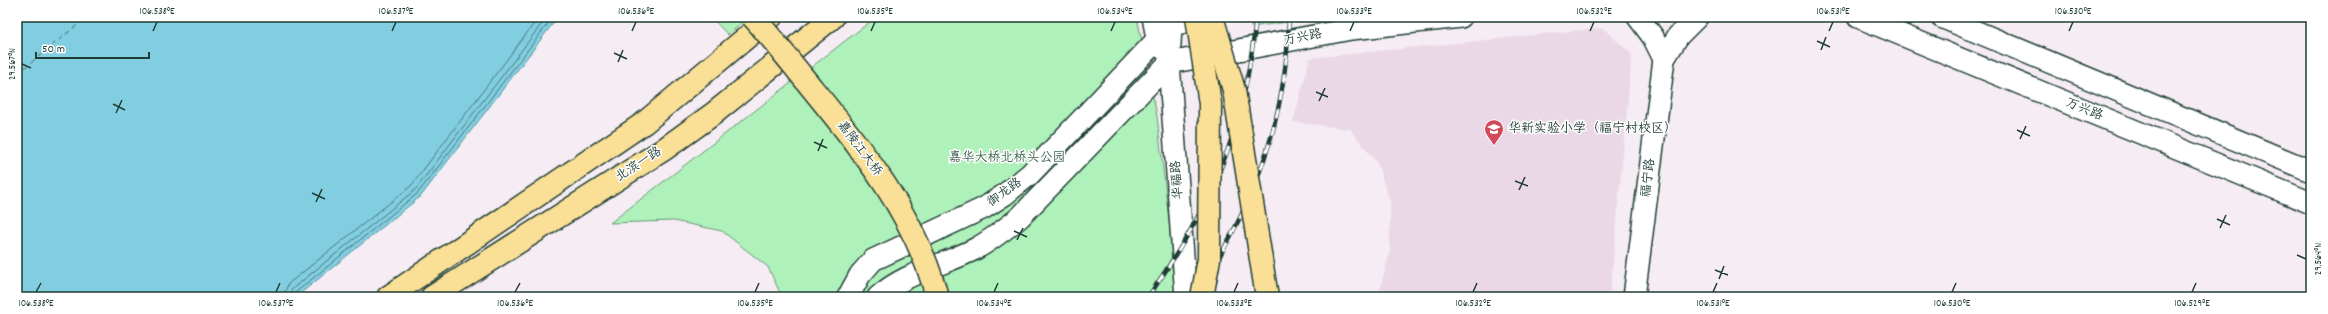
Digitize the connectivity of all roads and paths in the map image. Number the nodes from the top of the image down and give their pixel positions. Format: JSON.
{"nodes":[{"id":1,"x":752,"y":17,"type":"edge"},
{"id":2,"x":771,"y":17,"type":"edge"},
{"id":3,"x":833,"y":17,"type":"edge"},
{"id":4,"x":1197,"y":17,"type":"edge"},
{"id":5,"x":1212,"y":17,"type":"edge"},
{"id":6,"x":1461,"y":17,"type":"edge"},
{"id":7,"x":1638,"y":17,"type":"edge"},
{"id":8,"x":1697,"y":17,"type":"edge"},
{"id":9,"x":1858,"y":17,"type":"edge"},
{"id":10,"x":1941,"y":17,"type":"edge"},
{"id":11,"x":1162,"y":24,"type":"edge"},
{"id":12,"x":1664,"y":59,"type":"junction"},
{"id":13,"x":1169,"y":63,"type":"junction"},
{"id":14,"x":2285,"y":160,"type":"junction"},
{"id":15,"x":2311,"y":167,"type":"edge"},
{"id":16,"x":2311,"y":171,"type":"edge"},
{"id":17,"x":2311,"y":203,"type":"edge"},
{"id":18,"x":388,"y":297,"type":"edge"},
{"id":19,"x":432,"y":297,"type":"edge"},
{"id":20,"x":848,"y":297,"type":"edge"},
{"id":21,"x":878,"y":297,"type":"edge"},
{"id":22,"x":937,"y":297,"type":"edge"},
{"id":23,"x":1186,"y":297,"type":"edge"},
{"id":24,"x":1202,"y":297,"type":"edge"},
{"id":25,"x":1267,"y":297,"type":"edge"},
{"id":26,"x":1634,"y":297,"type":"edge"}],
"edges":[{"from":1,"to":22,"type":"main road","name":"嘉陵江大桥","bridge":true},
{"from":2,"to":18,"type":"main road"},
{"from":3,"to":19,"type":"main road","name":"北滨一路"},
{"from":4,"to":24,"type":"main road","bridge":true},
{"from":5,"to":11,"type":"main road"},
{"from":5,"to":25,"type":"main road","bridge":true},
{"from":6,"to":13,"type":"main road","name":"万兴路"},
{"from":7,"to":12,"type":"main road"},
{"from":8,"to":12,"type":"main road"},
{"from":9,"to":17,"type":"main road","name":"万兴路"},
{"from":10,"to":14,"type":"main road"},
{"from":11,"to":13,"type":"main road","name":"华福路"},
{"from":11,"to":20,"type":"main road","name":"御龙路"},
{"from":12,"to":26,"type":"main road","name":"福宁路"},
{"from":13,"to":21,"type":"main road","name":"御龙路"},
{"from":13,"to":23,"type":"main road","name":"华福路"},
{"from":14,"to":15,"type":"main road"},
{"from":14,"to":16,"type":"main road"}]}
